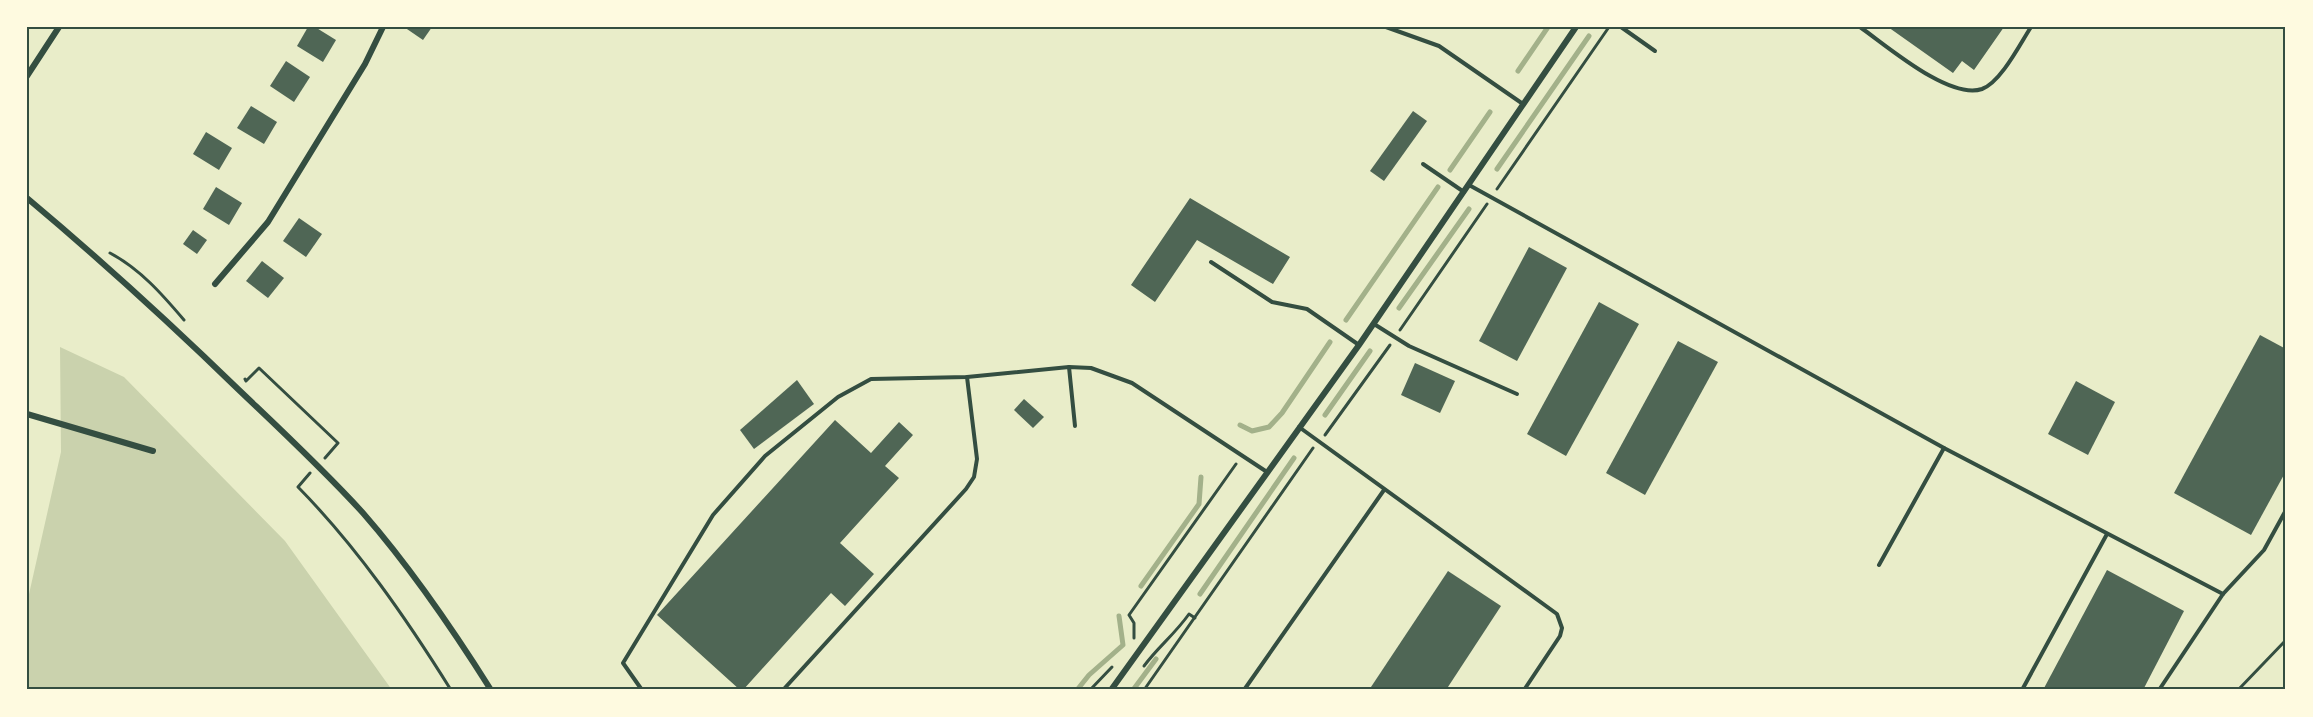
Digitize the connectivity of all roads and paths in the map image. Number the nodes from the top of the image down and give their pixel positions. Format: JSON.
{"nodes":[{"id":1,"x":59,"y":27,"type":"edge"},
{"id":2,"x":383,"y":27,"type":"edge"},
{"id":3,"x":1386,"y":27,"type":"edge"},
{"id":4,"x":1576,"y":27,"type":"edge"},
{"id":5,"x":1609,"y":27,"type":"edge"},
{"id":6,"x":1622,"y":27,"type":"edge"},
{"id":7,"x":1860,"y":27,"type":"edge"},
{"id":8,"x":2031,"y":27,"type":"edge"},
{"id":9,"x":1655,"y":51,"type":"dead end"},
{"id":10,"x":27,"y":76,"type":"edge"},
{"id":11,"x":1523,"y":104,"type":"junction"},
{"id":12,"x":1423,"y":164,"type":"dead end"},
{"id":13,"x":1469,"y":185,"type":"junction"},
{"id":14,"x":1464,"y":192,"type":"junction"},
{"id":15,"x":1491,"y":197,"type":"junction"},
{"id":16,"x":27,"y":198,"type":"edge"},
{"id":17,"x":102,"y":248,"type":"dead end"},
{"id":18,"x":1211,"y":261,"type":"dead end"},
{"id":19,"x":215,"y":284,"type":"dead end"},
{"id":20,"x":1374,"y":324,"type":"junction"},
{"id":21,"x":189,"y":327,"type":"dead end"},
{"id":22,"x":1395,"y":337,"type":"junction"},
{"id":23,"x":1359,"y":345,"type":"junction"},
{"id":24,"x":1069,"y":367,"type":"junction"},
{"id":25,"x":238,"y":373,"type":"dead end"},
{"id":26,"x":967,"y":378,"type":"junction"},
{"id":27,"x":1517,"y":394,"type":"dead end"},
{"id":28,"x":27,"y":414,"type":"edge"},
{"id":29,"x":1076,"y":426,"type":"dead end"},
{"id":30,"x":1299,"y":427,"type":"junction"},
{"id":31,"x":1318,"y":441,"type":"junction"},
{"id":32,"x":1944,"y":448,"type":"junction"},
{"id":33,"x":153,"y":451,"type":"dead end"},
{"id":34,"x":1242,"y":455,"type":"junction"},
{"id":35,"x":323,"y":459,"type":"dead end"},
{"id":36,"x":312,"y":471,"type":"dead end"},
{"id":37,"x":1268,"y":472,"type":"junction"},
{"id":38,"x":1384,"y":490,"type":"junction"},
{"id":39,"x":2286,"y":510,"type":"edge"},
{"id":40,"x":2107,"y":534,"type":"junction"},
{"id":41,"x":1879,"y":565,"type":"dead end"},
{"id":42,"x":2223,"y":594,"type":"junction"},
{"id":43,"x":1195,"y":618,"type":"junction"},
{"id":44,"x":1176,"y":632,"type":"junction"},
{"id":45,"x":1182,"y":636,"type":"junction"},
{"id":46,"x":2286,"y":640,"type":"edge"},
{"id":47,"x":1133,"y":642,"type":"dead end"},
{"id":48,"x":1117,"y":662,"type":"dead end"},
{"id":49,"x":1144,"y":666,"type":"dead end"},
{"id":50,"x":451,"y":690,"type":"edge"},
{"id":51,"x":490,"y":690,"type":"edge"},
{"id":52,"x":642,"y":690,"type":"edge"},
{"id":53,"x":783,"y":690,"type":"edge"},
{"id":54,"x":1090,"y":690,"type":"edge"},
{"id":55,"x":1111,"y":690,"type":"edge"},
{"id":56,"x":1144,"y":690,"type":"edge"},
{"id":57,"x":1244,"y":690,"type":"edge"},
{"id":58,"x":1524,"y":690,"type":"edge"},
{"id":59,"x":2022,"y":690,"type":"edge"},
{"id":60,"x":2159,"y":690,"type":"edge"},
{"id":61,"x":2238,"y":690,"type":"edge"}],
"edges":[{"from":1,"to":10,"type":"street"},
{"from":2,"to":19,"type":"street"},
{"from":3,"to":11,"type":"lane"},
{"from":4,"to":11,"type":"street"},
{"from":5,"to":15,"type":"path"},
{"from":6,"to":9,"type":"lane"},
{"from":7,"to":8,"type":"lane"},
{"from":11,"to":13,"type":"street"},
{"from":12,"to":14,"type":"lane"},
{"from":13,"to":14,"type":"street"},
{"from":13,"to":15,"type":"lane"},
{"from":14,"to":20,"type":"street"},
{"from":15,"to":22,"type":"path"},
{"from":15,"to":32,"type":"lane"},
{"from":16,"to":51,"type":"street"},
{"from":17,"to":21,"type":"path"},
{"from":18,"to":23,"type":"lane"},
{"from":20,"to":22,"type":"lane"},
{"from":20,"to":23,"type":"street"},
{"from":22,"to":27,"type":"lane"},
{"from":22,"to":31,"type":"path"},
{"from":23,"to":30,"type":"street"},
{"from":24,"to":26,"type":"lane"},
{"from":24,"to":29,"type":"lane"},
{"from":24,"to":34,"type":"lane"},
{"from":25,"to":35,"type":"path"},
{"from":26,"to":52,"type":"lane"},
{"from":26,"to":53,"type":"lane"},
{"from":28,"to":33,"type":"street"},
{"from":30,"to":31,"type":"lane"},
{"from":30,"to":37,"type":"street"},
{"from":31,"to":38,"type":"lane"},
{"from":31,"to":43,"type":"path"},
{"from":32,"to":40,"type":"lane"},
{"from":32,"to":41,"type":"lane"},
{"from":34,"to":37,"type":"lane"},
{"from":34,"to":47,"type":"path"},
{"from":36,"to":50,"type":"path"},
{"from":37,"to":55,"type":"street"},
{"from":38,"to":57,"type":"lane"},
{"from":38,"to":58,"type":"lane"},
{"from":39,"to":42,"type":"lane"},
{"from":40,"to":42,"type":"lane"},
{"from":40,"to":59,"type":"lane"},
{"from":42,"to":60,"type":"lane"},
{"from":43,"to":44,"type":"path"},
{"from":43,"to":45,"type":"path"},
{"from":44,"to":45,"type":"path"},
{"from":44,"to":49,"type":"path"},
{"from":45,"to":56,"type":"path"},
{"from":46,"to":61,"type":"path"},
{"from":48,"to":54,"type":"path"}]}
